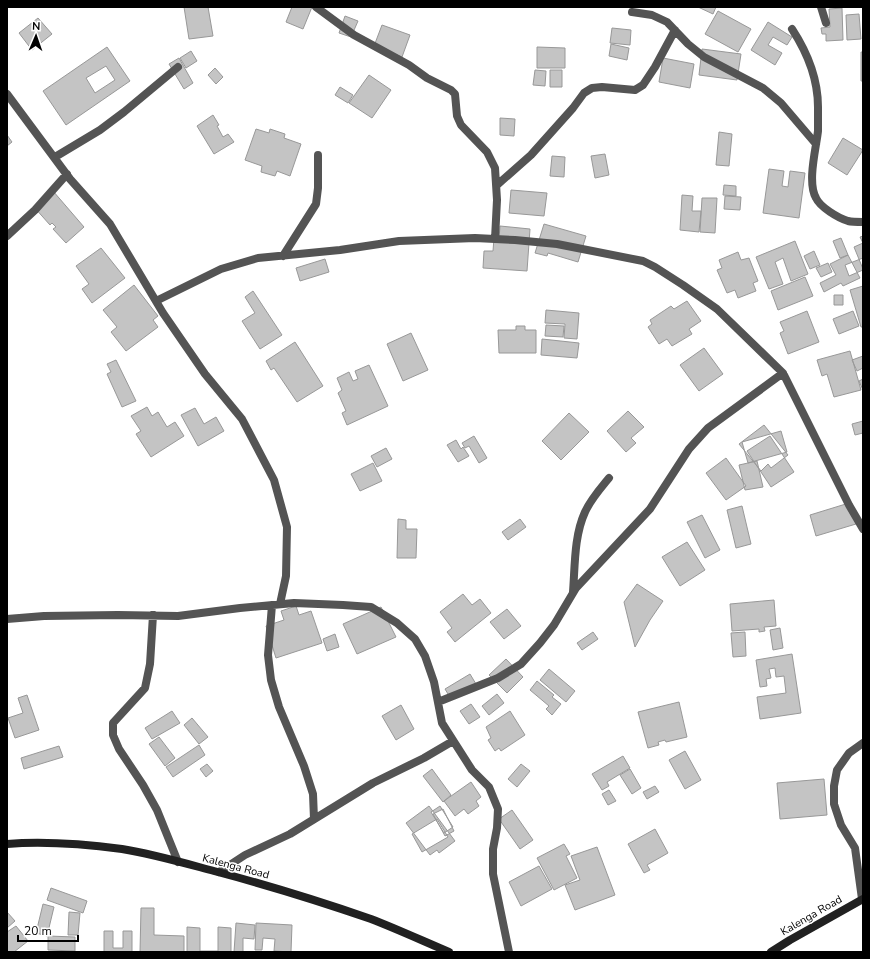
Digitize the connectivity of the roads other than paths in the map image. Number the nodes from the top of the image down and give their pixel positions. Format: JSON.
{"nodes":[{"id":1,"x":316,"y":7,"type":"edge"},
{"id":2,"x":821,"y":7,"type":"edge"},
{"id":3,"x":632,"y":12,"type":"dead end"},
{"id":4,"x":826,"y":23,"type":"dead end"},
{"id":5,"x":792,"y":29,"type":"dead end"},
{"id":6,"x":675,"y":30,"type":"junction"},
{"id":7,"x":178,"y":67,"type":"dead end"},
{"id":8,"x":7,"y":94,"type":"edge"},
{"id":9,"x":816,"y":144,"type":"junction"},
{"id":10,"x":318,"y":155,"type":"dead end"},
{"id":11,"x":55,"y":157,"type":"junction"},
{"id":12,"x":67,"y":174,"type":"junction"},
{"id":13,"x":497,"y":185,"type":"junction"},
{"id":14,"x":863,"y":222,"type":"edge"},
{"id":15,"x":7,"y":236,"type":"edge"},
{"id":16,"x":495,"y":239,"type":"junction"},
{"id":17,"x":282,"y":256,"type":"junction"},
{"id":18,"x":156,"y":301,"type":"junction"},
{"id":19,"x":783,"y":373,"type":"junction"},
{"id":20,"x":608,"y":478,"type":"dead end"},
{"id":21,"x":863,"y":529,"type":"edge"},
{"id":22,"x":573,"y":593,"type":"junction"},
{"id":23,"x":276,"y":605,"type":"junction"},
{"id":24,"x":153,"y":616,"type":"junction"},
{"id":25,"x":7,"y":619,"type":"edge"},
{"id":26,"x":438,"y":702,"type":"junction"},
{"id":27,"x":452,"y":741,"type":"junction"},
{"id":28,"x":863,"y":743,"type":"edge"},
{"id":29,"x":314,"y":818,"type":"junction"},
{"id":30,"x":7,"y":844,"type":"edge"},
{"id":31,"x":178,"y":862,"type":"junction"},
{"id":32,"x":219,"y":872,"type":"junction"},
{"id":33,"x":862,"y":899,"type":"edge"},
{"id":34,"x":449,"y":952,"type":"edge"},
{"id":35,"x":509,"y":952,"type":"edge"},
{"id":36,"x":771,"y":952,"type":"edge"}],
"edges":[{"from":1,"to":13,"type":"street"},
{"from":2,"to":4,"type":"street"},
{"from":3,"to":6,"type":"street"},
{"from":5,"to":9,"type":"street"},
{"from":6,"to":9,"type":"street"},
{"from":6,"to":13,"type":"street"},
{"from":7,"to":11,"type":"street"},
{"from":8,"to":11,"type":"street"},
{"from":9,"to":14,"type":"street"},
{"from":10,"to":17,"type":"street"},
{"from":11,"to":12,"type":"street"},
{"from":12,"to":15,"type":"street"},
{"from":12,"to":18,"type":"street"},
{"from":13,"to":16,"type":"street"},
{"from":16,"to":17,"type":"street"},
{"from":16,"to":19,"type":"street"},
{"from":17,"to":18,"type":"street"},
{"from":18,"to":23,"type":"street"},
{"from":19,"to":21,"type":"street"},
{"from":19,"to":22,"type":"street"},
{"from":20,"to":22,"type":"street"},
{"from":22,"to":26,"type":"street"},
{"from":23,"to":24,"type":"street"},
{"from":23,"to":26,"type":"street"},
{"from":23,"to":29,"type":"street"},
{"from":24,"to":25,"type":"street"},
{"from":24,"to":31,"type":"street"},
{"from":26,"to":27,"type":"street"},
{"from":27,"to":29,"type":"street"},
{"from":27,"to":35,"type":"street"},
{"from":28,"to":33,"type":"street"},
{"from":29,"to":32,"type":"street"},
{"from":30,"to":31,"type":"main road","name":"Kalenga Road"},
{"from":31,"to":32,"type":"main road","name":"Kalenga Road"},
{"from":32,"to":34,"type":"main road","name":"Kalenga Road"},
{"from":33,"to":36,"type":"main road","name":"Kalenga Road"}]}
